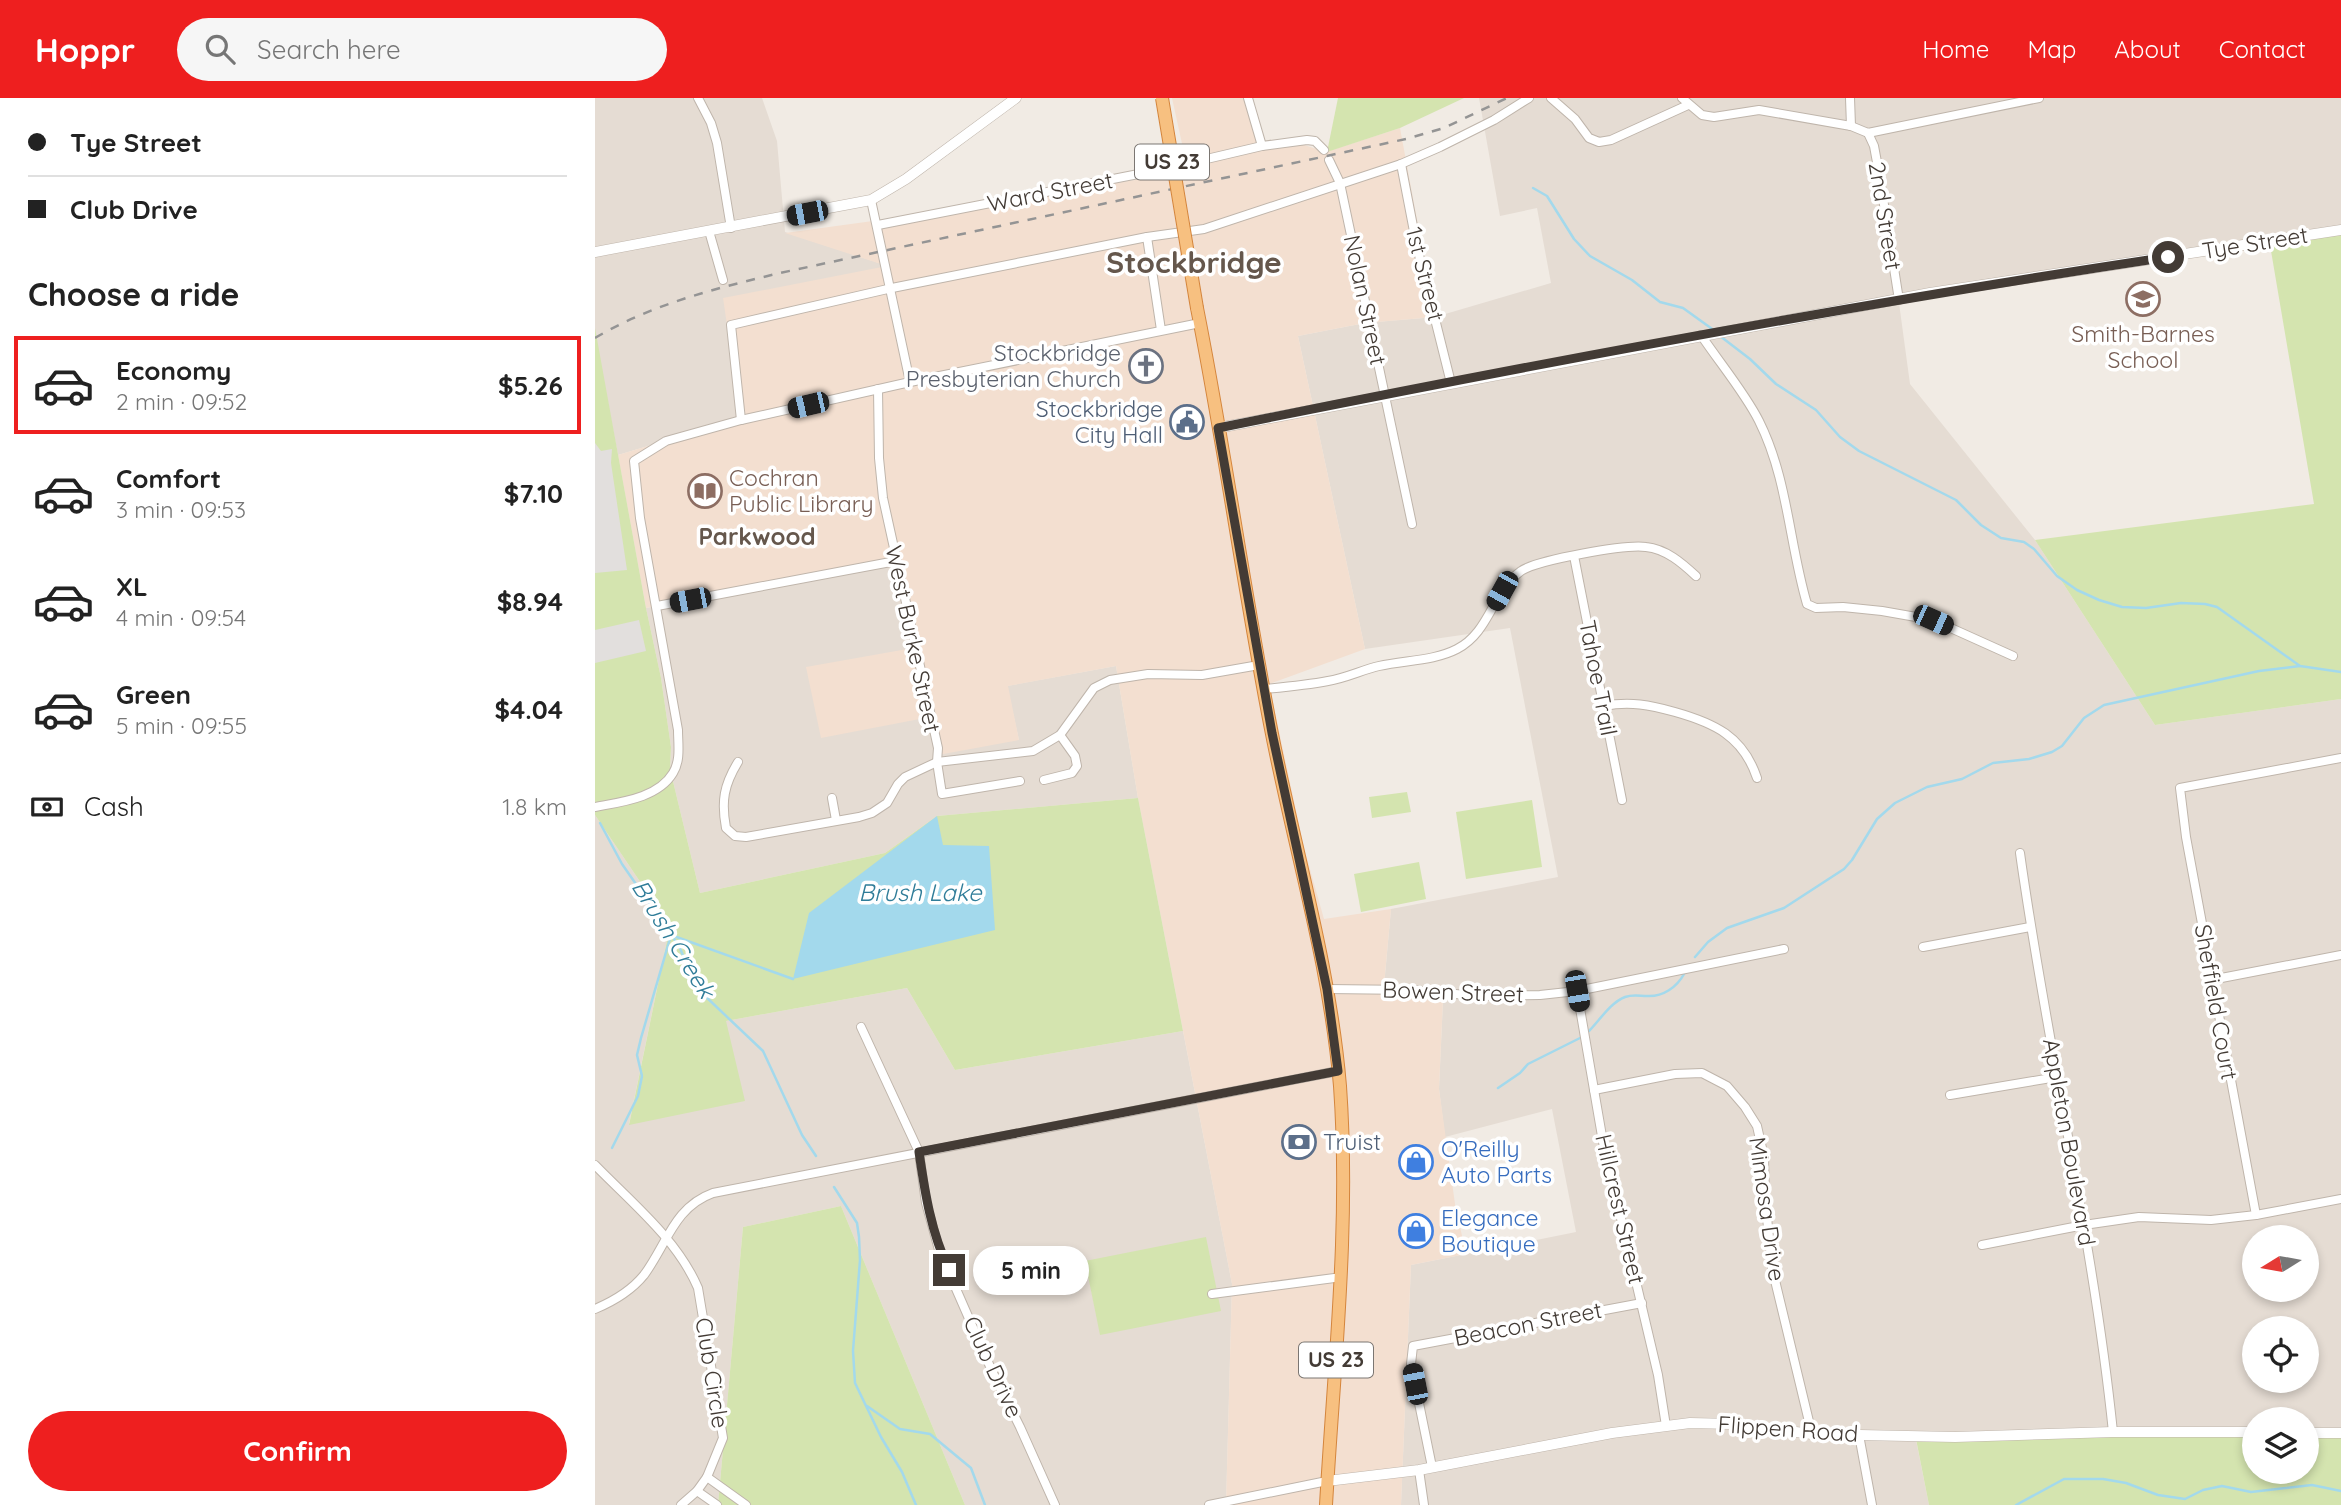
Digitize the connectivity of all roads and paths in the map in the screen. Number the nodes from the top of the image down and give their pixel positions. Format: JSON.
{"nodes":[{"id":1,"x":698,"y":98,"type":"edge"},
{"id":2,"x":1016,"y":98,"type":"edge"},
{"id":3,"x":1162,"y":98,"type":"edge"},
{"id":4,"x":1248,"y":98,"type":"edge"},
{"id":5,"x":1529,"y":98,"type":"edge"},
{"id":6,"x":1551,"y":98,"type":"edge"},
{"id":7,"x":1682,"y":98,"type":"edge"},
{"id":8,"x":1850,"y":98,"type":"edge"},
{"id":9,"x":2039,"y":98,"type":"edge"},
{"id":10,"x":1688,"y":106,"type":"junction"},
{"id":11,"x":1851,"y":126,"type":"junction"},
{"id":12,"x":1868,"y":133,"type":"junction"},
{"id":13,"x":1262,"y":146,"type":"junction"},
{"id":14,"x":1324,"y":150,"type":"dead end"},
{"id":15,"x":1329,"y":160,"type":"dead end"},
{"id":16,"x":1401,"y":164,"type":"junction"},
{"id":17,"x":1340,"y":183,"type":"junction"},
{"id":18,"x":871,"y":200,"type":"junction"},
{"id":19,"x":878,"y":225,"type":"junction"},
{"id":20,"x":731,"y":228,"type":"junction"},
{"id":21,"x":2341,"y":230,"type":"edge"},
{"id":22,"x":709,"y":231,"type":"junction"},
{"id":23,"x":1147,"y":237,"type":"junction"},
{"id":24,"x":595,"y":252,"type":"edge"},
{"id":25,"x":723,"y":280,"type":"dead end"},
{"id":26,"x":892,"y":288,"type":"junction"},
{"id":27,"x":1899,"y":300,"type":"junction"},
{"id":28,"x":1200,"y":323,"type":"junction"},
{"id":29,"x":1161,"y":330,"type":"junction"},
{"id":30,"x":1701,"y":335,"type":"junction"},
{"id":31,"x":910,"y":382,"type":"junction"},
{"id":32,"x":1451,"y":383,"type":"junction"},
{"id":33,"x":878,"y":389,"type":"junction"},
{"id":34,"x":1385,"y":394,"type":"junction"},
{"id":35,"x":741,"y":420,"type":"junction"},
{"id":36,"x":1218,"y":428,"type":"junction"},
{"id":37,"x":1412,"y":524,"type":"dead end"},
{"id":38,"x":1574,"y":556,"type":"junction"},
{"id":39,"x":896,"y":561,"type":"junction"},
{"id":40,"x":1696,"y":576,"type":"dead end"},
{"id":41,"x":657,"y":606,"type":"junction"},
{"id":42,"x":2013,"y":656,"type":"dead end"},
{"id":43,"x":1259,"y":665,"type":"junction"},
{"id":44,"x":1264,"y":690,"type":"junction"},
{"id":45,"x":1604,"y":706,"type":"junction"},
{"id":46,"x":1060,"y":735,"type":"junction"},
{"id":47,"x":2341,"y":758,"type":"edge"},
{"id":48,"x":738,"y":762,"type":"dead end"},
{"id":49,"x":937,"y":762,"type":"junction"},
{"id":50,"x":1757,"y":778,"type":"dead end"},
{"id":51,"x":1044,"y":780,"type":"dead end"},
{"id":52,"x":1020,"y":781,"type":"dead end"},
{"id":53,"x":832,"y":798,"type":"dead end"},
{"id":54,"x":1622,"y":800,"type":"dead end"},
{"id":55,"x":595,"y":807,"type":"edge"},
{"id":56,"x":836,"y":820,"type":"junction"},
{"id":57,"x":2020,"y":853,"type":"dead end"},
{"id":58,"x":2030,"y":927,"type":"junction"},
{"id":59,"x":1923,"y":947,"type":"dead end"},
{"id":60,"x":1784,"y":949,"type":"dead end"},
{"id":61,"x":2341,"y":954,"type":"edge"},
{"id":62,"x":2211,"y":980,"type":"junction"},
{"id":63,"x":1327,"y":989,"type":"junction"},
{"id":64,"x":1577,"y":991,"type":"junction"},
{"id":65,"x":861,"y":1027,"type":"dead end"},
{"id":66,"x":1338,"y":1071,"type":"junction"},
{"id":67,"x":2057,"y":1077,"type":"junction"},
{"id":68,"x":1594,"y":1090,"type":"junction"},
{"id":69,"x":1950,"y":1095,"type":"dead end"},
{"id":70,"x":919,"y":1152,"type":"junction"},
{"id":71,"x":595,"y":1165,"type":"edge"},
{"id":72,"x":2341,"y":1199,"type":"edge"},
{"id":73,"x":2256,"y":1215,"type":"junction"},
{"id":74,"x":2084,"y":1225,"type":"junction"},
{"id":75,"x":667,"y":1238,"type":"junction"},
{"id":76,"x":1982,"y":1245,"type":"dead end"},
{"id":77,"x":1342,"y":1277,"type":"junction"},
{"id":78,"x":1212,"y":1294,"type":"dead end"},
{"id":79,"x":1641,"y":1303,"type":"junction"},
{"id":80,"x":595,"y":1309,"type":"edge"},
{"id":81,"x":1666,"y":1426,"type":"junction"},
{"id":82,"x":2113,"y":1432,"type":"junction"},
{"id":83,"x":2242,"y":1433,"type":"edge"},
{"id":84,"x":2319,"y":1433,"type":"edge"},
{"id":85,"x":2341,"y":1433,"type":"edge"},
{"id":86,"x":1812,"y":1434,"type":"junction"},
{"id":87,"x":1859,"y":1435,"type":"junction"},
{"id":88,"x":1432,"y":1467,"type":"junction"},
{"id":89,"x":1419,"y":1470,"type":"junction"},
{"id":90,"x":707,"y":1476,"type":"junction"},
{"id":91,"x":1327,"y":1481,"type":"junction"},
{"id":92,"x":697,"y":1491,"type":"junction"},
{"id":93,"x":681,"y":1505,"type":"edge"},
{"id":94,"x":717,"y":1505,"type":"edge"},
{"id":95,"x":746,"y":1505,"type":"edge"},
{"id":96,"x":1055,"y":1505,"type":"edge"},
{"id":97,"x":1209,"y":1505,"type":"edge"},
{"id":98,"x":1326,"y":1505,"type":"edge"},
{"id":99,"x":1424,"y":1505,"type":"edge"},
{"id":100,"x":1872,"y":1505,"type":"edge"}],
"edges":[{"from":1,"to":20,"type":"street"},
{"from":2,"to":18,"type":"street"},
{"from":3,"to":28,"type":"highway","number":"US 23","bridge":true},
{"from":4,"to":13,"type":"street"},
{"from":5,"to":16,"type":"street"},
{"from":6,"to":10,"type":"street"},
{"from":7,"to":10,"type":"street"},
{"from":8,"to":11,"type":"street"},
{"from":9,"to":12,"type":"street"},
{"from":10,"to":11,"type":"street"},
{"from":11,"to":12,"type":"street"},
{"from":12,"to":27,"type":"street","name":"2nd Street"},
{"from":13,"to":14,"type":"street","name":"Ward Street"},
{"from":13,"to":19,"type":"street","name":"Ward Street"},
{"from":15,"to":17,"type":"street","name":"Nolan Street"},
{"from":16,"to":17,"type":"street"},
{"from":16,"to":32,"type":"street","name":"1st Street"},
{"from":17,"to":23,"type":"street"},
{"from":17,"to":34,"type":"street","name":"Nolan Street"},
{"from":18,"to":19,"type":"street"},
{"from":18,"to":20,"type":"street"},
{"from":19,"to":26,"type":"street"},
{"from":20,"to":22,"type":"street"},
{"from":21,"to":27,"type":"street","name":"Tye Street"},
{"from":22,"to":24,"type":"street"},
{"from":22,"to":25,"type":"street"},
{"from":23,"to":26,"type":"street"},
{"from":23,"to":29,"type":"street"},
{"from":26,"to":31,"type":"street"},
{"from":26,"to":35,"type":"street"},
{"from":27,"to":30,"type":"street","name":"Tye Street"},
{"from":28,"to":29,"type":"street"},
{"from":28,"to":36,"type":"highway","number":"US 23"},
{"from":29,"to":31,"type":"street"},
{"from":30,"to":32,"type":"street","name":"Tye Street"},
{"from":30,"to":42,"type":"street"},
{"from":31,"to":33,"type":"street"},
{"from":32,"to":34,"type":"street","name":"Tye Street"},
{"from":33,"to":35,"type":"street"},
{"from":33,"to":39,"type":"street","name":"West Burke Street"},
{"from":34,"to":36,"type":"street","name":"Tye Street"},
{"from":34,"to":37,"type":"street","name":"Nolan Street"},
{"from":35,"to":41,"type":"street"},
{"from":36,"to":43,"type":"highway","number":"US 23"},
{"from":38,"to":40,"type":"street"},
{"from":38,"to":44,"type":"street"},
{"from":38,"to":45,"type":"street","name":"Tahoe Trail"},
{"from":39,"to":41,"type":"street"},
{"from":39,"to":49,"type":"street","name":"West Burke Street"},
{"from":41,"to":55,"type":"street"},
{"from":43,"to":44,"type":"highway","number":"US 23"},
{"from":43,"to":46,"type":"street"},
{"from":44,"to":63,"type":"highway","number":"US 23"},
{"from":45,"to":50,"type":"street"},
{"from":45,"to":54,"type":"street","name":"Tahoe Trail"},
{"from":46,"to":49,"type":"street"},
{"from":46,"to":51,"type":"street"},
{"from":47,"to":62,"type":"street","name":"Sheffield Court"},
{"from":48,"to":56,"type":"street"},
{"from":49,"to":52,"type":"street","name":"West Burke Street"},
{"from":49,"to":56,"type":"street"},
{"from":53,"to":56,"type":"street"},
{"from":57,"to":58,"type":"street","name":"Appleton Boulevard"},
{"from":58,"to":59,"type":"street"},
{"from":58,"to":67,"type":"street","name":"Appleton Boulevard"},
{"from":60,"to":64,"type":"street","name":"Bowen Street"},
{"from":61,"to":62,"type":"street"},
{"from":62,"to":73,"type":"street","name":"Sheffield Court"},
{"from":63,"to":64,"type":"street","name":"Bowen Street"},
{"from":63,"to":66,"type":"highway","number":"US 23"},
{"from":64,"to":68,"type":"street","name":"Hillcrest Street"},
{"from":65,"to":70,"type":"street","name":"Club Drive"},
{"from":66,"to":70,"type":"street"},
{"from":66,"to":77,"type":"highway","number":"US 23"},
{"from":67,"to":69,"type":"street"},
{"from":67,"to":74,"type":"street","name":"Appleton Boulevard"},
{"from":68,"to":79,"type":"street","name":"Hillcrest Street"},
{"from":68,"to":86,"type":"street","name":"Mimosa Drive"},
{"from":70,"to":75,"type":"street"},
{"from":70,"to":96,"type":"street","name":"Club Drive"},
{"from":71,"to":75,"type":"street","name":"Club Circle"},
{"from":72,"to":73,"type":"street"},
{"from":73,"to":74,"type":"street"},
{"from":74,"to":76,"type":"street"},
{"from":74,"to":82,"type":"street","name":"Appleton Boulevard"},
{"from":75,"to":80,"type":"street"},
{"from":75,"to":90,"type":"street","name":"Club Circle"},
{"from":77,"to":78,"type":"street"},
{"from":77,"to":91,"type":"highway","number":"US 23"},
{"from":79,"to":81,"type":"street","name":"Hillcrest Street"},
{"from":79,"to":88,"type":"street","name":"Beacon Street"},
{"from":81,"to":86,"type":"street","name":"Flippen Road"},
{"from":81,"to":88,"type":"street","name":"Flippen Road"},
{"from":82,"to":83,"type":"street","name":"Flippen Road"},
{"from":82,"to":87,"type":"street","name":"Flippen Road"},
{"from":84,"to":85,"type":"street"},
{"from":86,"to":87,"type":"street","name":"Flippen Road"},
{"from":87,"to":100,"type":"street"},
{"from":88,"to":89,"type":"street","name":"Flippen Road"},
{"from":89,"to":91,"type":"street","name":"Flippen Road"},
{"from":89,"to":99,"type":"street"},
{"from":90,"to":92,"type":"street","name":"Club Circle"},
{"from":90,"to":95,"type":"street"},
{"from":91,"to":97,"type":"street"},
{"from":91,"to":98,"type":"highway","number":"US 23"},
{"from":92,"to":93,"type":"street","name":"Club Circle"},
{"from":92,"to":94,"type":"street"}]}
